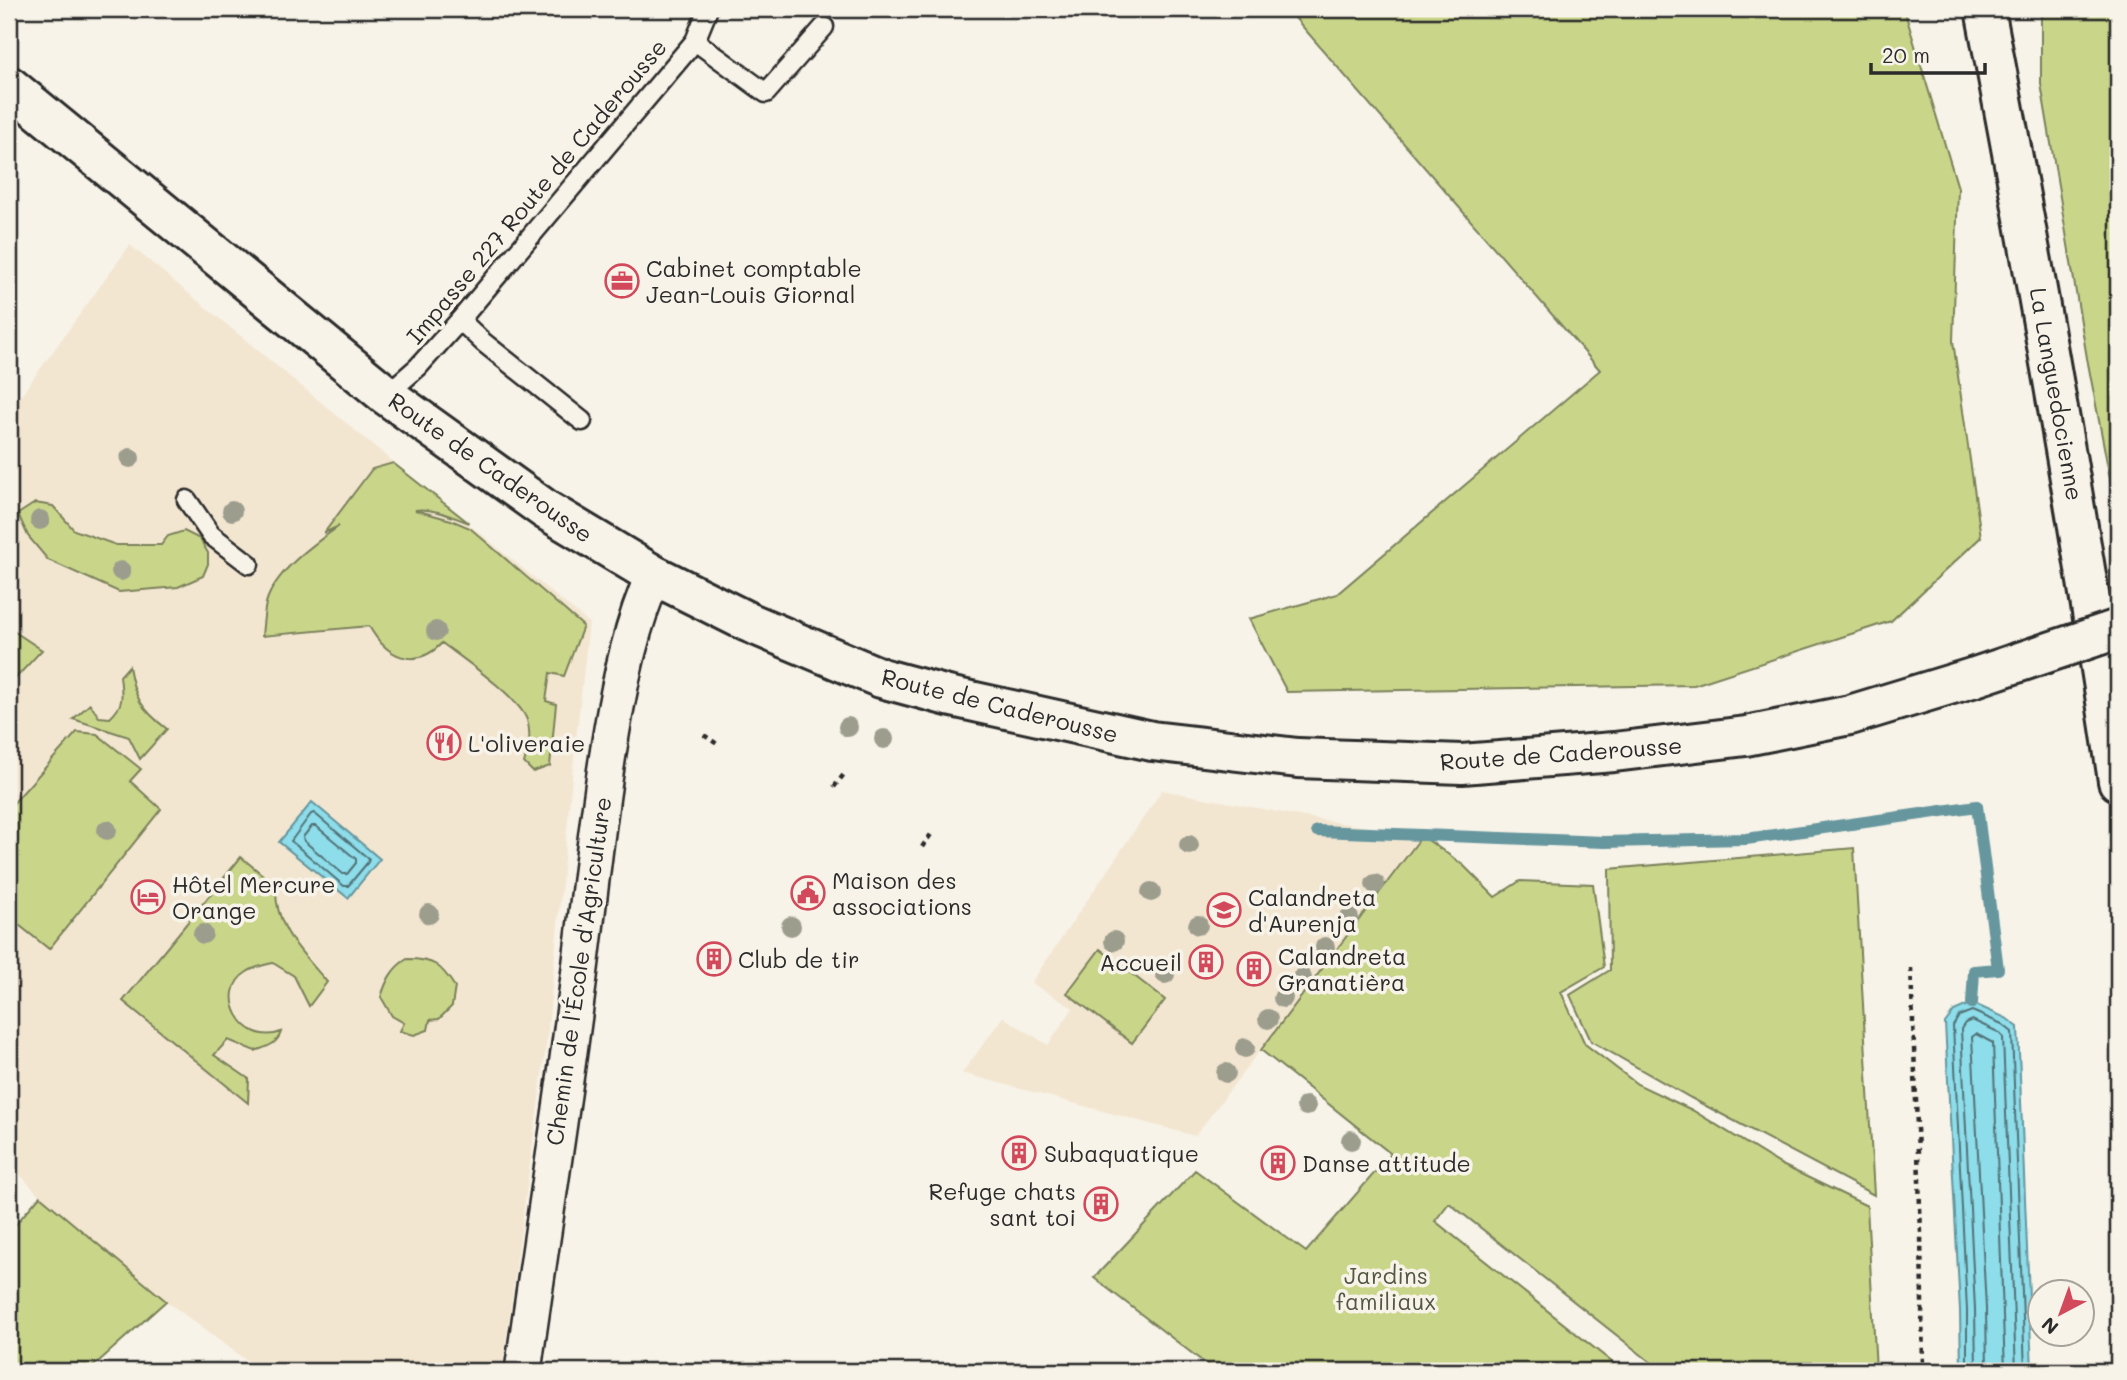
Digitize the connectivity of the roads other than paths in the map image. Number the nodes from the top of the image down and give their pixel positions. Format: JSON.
{"nodes":[{"id":1,"x":708,"y":9,"type":"edge"},
{"id":2,"x":1985,"y":9,"type":"edge"},
{"id":3,"x":824,"y":27,"type":"dead end"},
{"id":4,"x":695,"y":41,"type":"junction"},
{"id":5,"x":9,"y":86,"type":"edge"},
{"id":6,"x":460,"y":320,"type":"junction"},
{"id":7,"x":386,"y":395,"type":"junction"},
{"id":8,"x":582,"y":421,"type":"dead end"},
{"id":9,"x":187,"y":500,"type":"dead end"},
{"id":10,"x":249,"y":564,"type":"dead end"},
{"id":11,"x":654,"y":575,"type":"junction"},
{"id":12,"x":2118,"y":629,"type":"edge"},
{"id":13,"x":2118,"y":781,"type":"edge"},
{"id":14,"x":523,"y":1371,"type":"edge"}],
"edges":[{"from":1,"to":4,"type":"lane","name":"Impasse 227 Route de Caderousse"},
{"from":2,"to":13,"type":"main road","name":"La Languedocienne"},
{"from":3,"to":4,"type":"lane"},
{"from":4,"to":6,"type":"lane","name":"Impasse 227 Route de Caderousse"},
{"from":5,"to":7,"type":"main road","name":"Route de Caderousse"},
{"from":6,"to":7,"type":"lane","name":"Impasse 227 Route de Caderousse"},
{"from":6,"to":8,"type":"lane"},
{"from":7,"to":11,"type":"main road","name":"Route de Caderousse"},
{"from":9,"to":10,"type":"lane"},
{"from":11,"to":12,"type":"main road","name":"Route de Caderousse","bridge":true},
{"from":11,"to":14,"type":"street","name":"Chemin de l'École d'Agriculture"}]}
